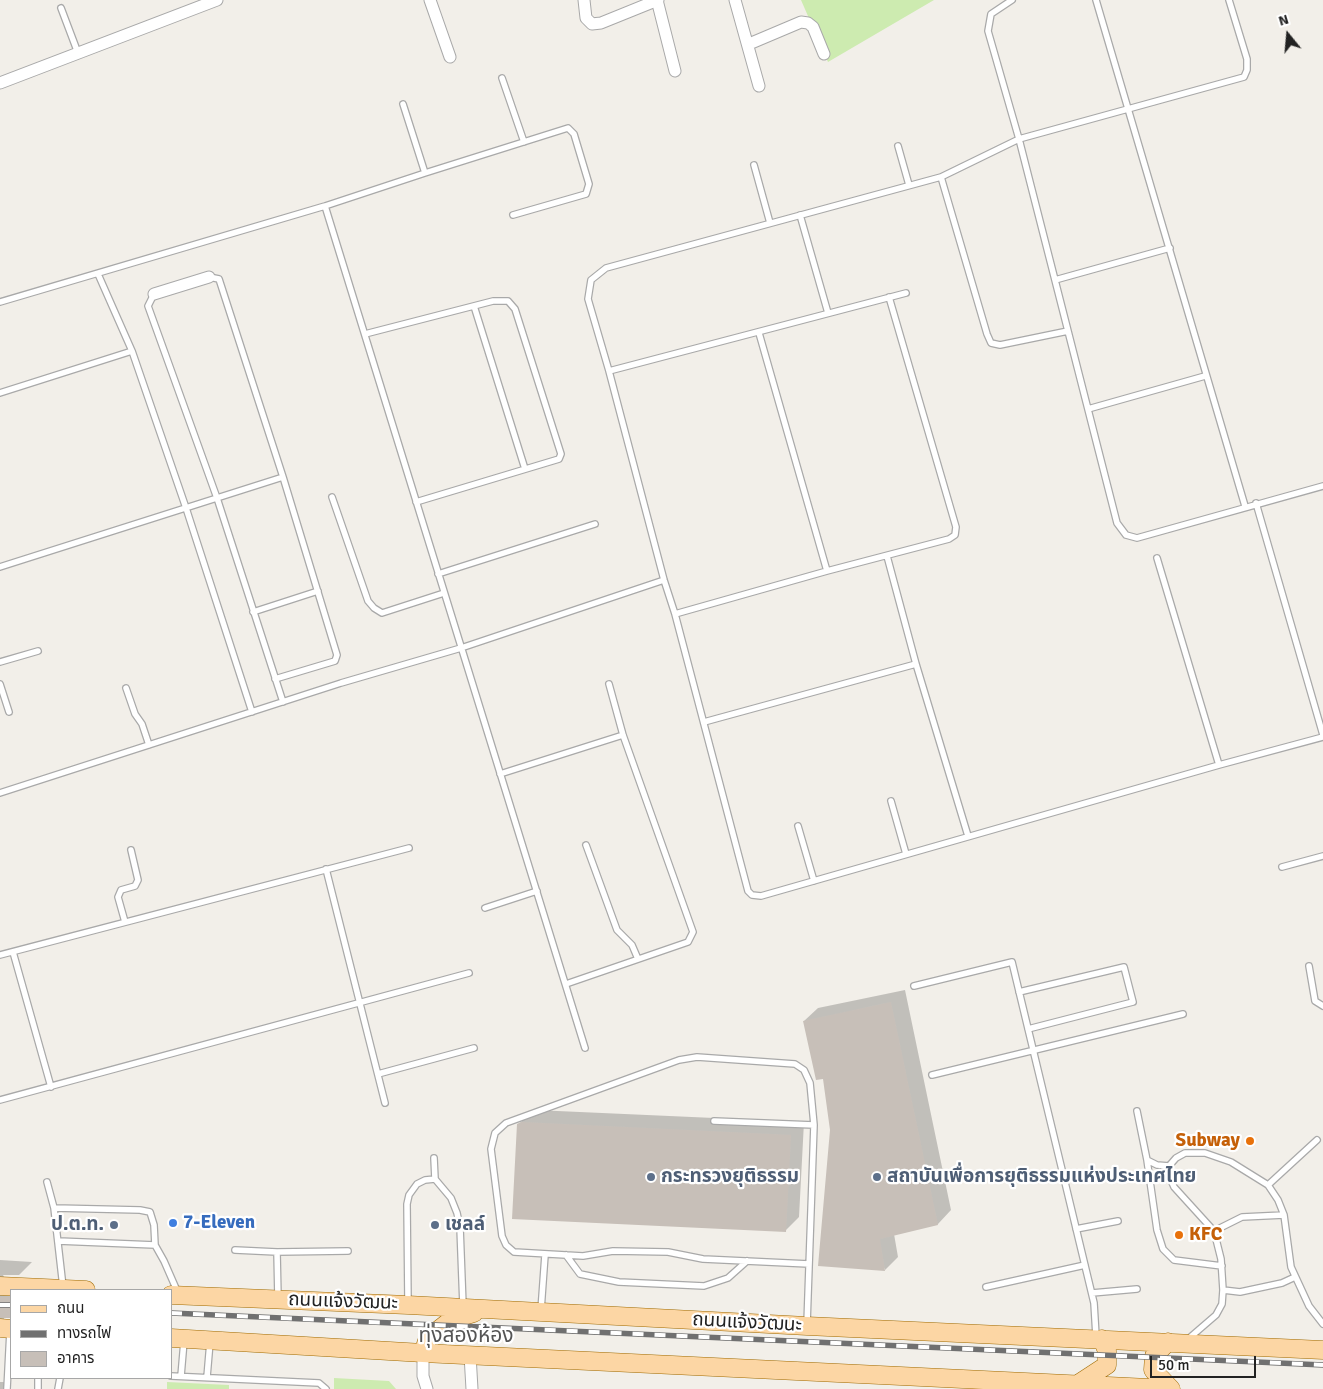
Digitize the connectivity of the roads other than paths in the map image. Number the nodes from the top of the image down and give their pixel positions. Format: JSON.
{"nodes":[{"id":1,"x":216,"y":0,"type":"edge"},
{"id":2,"x":430,"y":0,"type":"edge"},
{"id":3,"x":584,"y":0,"type":"edge"},
{"id":4,"x":657,"y":0,"type":"edge"},
{"id":5,"x":735,"y":0,"type":"edge"},
{"id":6,"x":1012,"y":0,"type":"edge"},
{"id":7,"x":1096,"y":0,"type":"edge"},
{"id":8,"x":1229,"y":0,"type":"edge"},
{"id":9,"x":61,"y":8,"type":"dead end"},
{"id":10,"x":748,"y":44,"type":"junction"},
{"id":11,"x":78,"y":53,"type":"junction"},
{"id":12,"x":824,"y":54,"type":"dead end"},
{"id":13,"x":450,"y":57,"type":"dead end"},
{"id":14,"x":675,"y":71,"type":"dead end"},
{"id":15,"x":502,"y":78,"type":"dead end"},
{"id":16,"x":0,"y":83,"type":"edge"},
{"id":17,"x":759,"y":86,"type":"dead end"},
{"id":18,"x":403,"y":104,"type":"dead end"},
{"id":19,"x":1129,"y":109,"type":"junction"},
{"id":20,"x":1019,"y":139,"type":"junction"},
{"id":21,"x":524,"y":142,"type":"junction"},
{"id":22,"x":898,"y":146,"type":"dead end"},
{"id":23,"x":754,"y":164,"type":"dead end"},
{"id":24,"x":425,"y":173,"type":"junction"},
{"id":25,"x":941,"y":177,"type":"junction"},
{"id":26,"x":909,"y":185,"type":"junction"},
{"id":27,"x":325,"y":206,"type":"junction"},
{"id":28,"x":513,"y":215,"type":"dead end"},
{"id":29,"x":800,"y":215,"type":"junction"},
{"id":30,"x":770,"y":223,"type":"junction"},
{"id":31,"x":1170,"y":248,"type":"junction"},
{"id":32,"x":98,"y":274,"type":"junction"},
{"id":33,"x":209,"y":277,"type":"joint"},
{"id":34,"x":1055,"y":280,"type":"junction"},
{"id":35,"x":906,"y":293,"type":"dead end"},
{"id":36,"x":154,"y":294,"type":"joint"},
{"id":37,"x":889,"y":297,"type":"junction"},
{"id":38,"x":0,"y":302,"type":"edge"},
{"id":39,"x":474,"y":306,"type":"junction"},
{"id":40,"x":828,"y":314,"type":"junction"},
{"id":41,"x":1068,"y":331,"type":"junction"},
{"id":42,"x":759,"y":333,"type":"junction"},
{"id":43,"x":364,"y":334,"type":"junction"},
{"id":44,"x":132,"y":351,"type":"junction"},
{"id":45,"x":609,"y":371,"type":"junction"},
{"id":46,"x":1205,"y":376,"type":"junction"},
{"id":47,"x":0,"y":393,"type":"edge"},
{"id":48,"x":1088,"y":409,"type":"junction"},
{"id":49,"x":524,"y":469,"type":"junction"},
{"id":50,"x":283,"y":476,"type":"junction"},
{"id":51,"x":1323,"y":486,"type":"edge"},
{"id":52,"x":332,"y":497,"type":"dead end"},
{"id":53,"x":217,"y":498,"type":"junction"},
{"id":54,"x":416,"y":502,"type":"junction"},
{"id":55,"x":1256,"y":503,"type":"junction"},
{"id":56,"x":1245,"y":506,"type":"junction"},
{"id":57,"x":186,"y":508,"type":"junction"},
{"id":58,"x":595,"y":524,"type":"dead end"},
{"id":59,"x":887,"y":556,"type":"junction"},
{"id":60,"x":1157,"y":558,"type":"dead end"},
{"id":61,"x":0,"y":568,"type":"edge"},
{"id":62,"x":827,"y":571,"type":"junction"},
{"id":63,"x":438,"y":574,"type":"junction"},
{"id":64,"x":664,"y":580,"type":"junction"},
{"id":65,"x":318,"y":591,"type":"junction"},
{"id":66,"x":444,"y":593,"type":"junction"},
{"id":67,"x":253,"y":612,"type":"junction"},
{"id":68,"x":675,"y":614,"type":"junction"},
{"id":69,"x":461,"y":648,"type":"junction"},
{"id":70,"x":38,"y":650,"type":"dead end"},
{"id":71,"x":0,"y":662,"type":"edge"},
{"id":72,"x":916,"y":664,"type":"junction"},
{"id":73,"x":275,"y":679,"type":"junction"},
{"id":74,"x":0,"y":684,"type":"edge"},
{"id":75,"x":609,"y":684,"type":"dead end"},
{"id":76,"x":126,"y":688,"type":"dead end"},
{"id":77,"x":283,"y":702,"type":"junction"},
{"id":78,"x":9,"y":712,"type":"dead end"},
{"id":79,"x":252,"y":712,"type":"junction"},
{"id":80,"x":704,"y":722,"type":"junction"},
{"id":81,"x":623,"y":736,"type":"junction"},
{"id":82,"x":1323,"y":736,"type":"edge"},
{"id":83,"x":149,"y":745,"type":"junction"},
{"id":84,"x":1219,"y":765,"type":"junction"},
{"id":85,"x":500,"y":774,"type":"junction"},
{"id":86,"x":0,"y":793,"type":"edge"},
{"id":87,"x":891,"y":801,"type":"dead end"},
{"id":88,"x":798,"y":826,"type":"dead end"},
{"id":89,"x":968,"y":836,"type":"junction"},
{"id":90,"x":586,"y":845,"type":"dead end"},
{"id":91,"x":409,"y":848,"type":"dead end"},
{"id":92,"x":132,"y":850,"type":"dead end"},
{"id":93,"x":906,"y":854,"type":"junction"},
{"id":94,"x":1323,"y":856,"type":"edge"},
{"id":95,"x":1282,"y":867,"type":"dead end"},
{"id":96,"x":326,"y":869,"type":"junction"},
{"id":97,"x":814,"y":881,"type":"junction"},
{"id":98,"x":537,"y":891,"type":"junction"},
{"id":99,"x":485,"y":908,"type":"dead end"},
{"id":100,"x":125,"y":922,"type":"junction"},
{"id":101,"x":13,"y":952,"type":"junction"},
{"id":102,"x":0,"y":955,"type":"edge"},
{"id":103,"x":638,"y":959,"type":"junction"},
{"id":104,"x":1309,"y":966,"type":"dead end"},
{"id":105,"x":469,"y":974,"type":"dead end"},
{"id":106,"x":566,"y":984,"type":"junction"},
{"id":107,"x":914,"y":986,"type":"dead end"},
{"id":108,"x":1019,"y":992,"type":"junction"},
{"id":109,"x":359,"y":1002,"type":"junction"},
{"id":110,"x":1323,"y":1006,"type":"edge"},
{"id":111,"x":1183,"y":1014,"type":"dead end"},
{"id":112,"x":1028,"y":1029,"type":"junction"},
{"id":113,"x":474,"y":1048,"type":"dead end"},
{"id":114,"x":585,"y":1048,"type":"dead end"},
{"id":115,"x":1033,"y":1050,"type":"junction"},
{"id":116,"x":378,"y":1074,"type":"junction"},
{"id":117,"x":932,"y":1075,"type":"dead end"},
{"id":118,"x":51,"y":1087,"type":"junction"},
{"id":119,"x":0,"y":1100,"type":"edge"},
{"id":120,"x":385,"y":1103,"type":"dead end"},
{"id":121,"x":1138,"y":1110,"type":"dead end"},
{"id":122,"x":714,"y":1121,"type":"dead end"},
{"id":123,"x":814,"y":1125,"type":"junction"},
{"id":124,"x":1317,"y":1140,"type":"dead end"},
{"id":125,"x":434,"y":1158,"type":"dead end"},
{"id":126,"x":1147,"y":1160,"type":"junction"},
{"id":127,"x":1169,"y":1166,"type":"junction"},
{"id":128,"x":435,"y":1179,"type":"junction"},
{"id":129,"x":47,"y":1182,"type":"dead end"},
{"id":130,"x":1268,"y":1185,"type":"junction"},
{"id":131,"x":54,"y":1208,"type":"junction"},
{"id":132,"x":1284,"y":1215,"type":"junction"},
{"id":133,"x":1118,"y":1221,"type":"dead end"},
{"id":134,"x":1076,"y":1230,"type":"junction"},
{"id":135,"x":1214,"y":1231,"type":"junction"},
{"id":136,"x":58,"y":1240,"type":"junction"},
{"id":137,"x":155,"y":1245,"type":"junction"},
{"id":138,"x":235,"y":1250,"type":"dead end"},
{"id":139,"x":348,"y":1250,"type":"dead end"},
{"id":140,"x":278,"y":1252,"type":"junction"},
{"id":141,"x":544,"y":1255,"type":"junction"},
{"id":142,"x":566,"y":1255,"type":"junction"},
{"id":143,"x":747,"y":1261,"type":"junction"},
{"id":144,"x":809,"y":1264,"type":"junction"},
{"id":145,"x":1084,"y":1265,"type":"junction"},
{"id":146,"x":1222,"y":1266,"type":"junction"},
{"id":147,"x":1295,"y":1277,"type":"junction"},
{"id":148,"x":0,"y":1286,"type":"edge"},
{"id":149,"x":986,"y":1286,"type":"dead end"},
{"id":150,"x":63,"y":1289,"type":"edge"},
{"id":151,"x":1137,"y":1289,"type":"dead end"},
{"id":152,"x":1223,"y":1290,"type":"junction"},
{"id":153,"x":1092,"y":1293,"type":"junction"},
{"id":154,"x":175,"y":1295,"type":"edge"},
{"id":155,"x":278,"y":1300,"type":"junction"},
{"id":156,"x":408,"y":1304,"type":"junction"},
{"id":157,"x":463,"y":1308,"type":"junction"},
{"id":158,"x":485,"y":1309,"type":"junction"},
{"id":159,"x":540,"y":1312,"type":"junction"},
{"id":160,"x":1323,"y":1324,"type":"edge"},
{"id":161,"x":807,"y":1326,"type":"junction"},
{"id":162,"x":7,"y":1329,"type":"edge"},
{"id":163,"x":178,"y":1338,"type":"edge"},
{"id":164,"x":1099,"y":1339,"type":"junction"},
{"id":165,"x":210,"y":1340,"type":"junction"},
{"id":166,"x":1176,"y":1343,"type":"junction"},
{"id":167,"x":1323,"y":1350,"type":"edge"},
{"id":168,"x":423,"y":1353,"type":"junction"},
{"id":169,"x":470,"y":1356,"type":"junction"},
{"id":170,"x":172,"y":1376,"type":"edge"},
{"id":171,"x":181,"y":1376,"type":"junction"},
{"id":172,"x":207,"y":1377,"type":"junction"},
{"id":173,"x":1078,"y":1384,"type":"junction"},
{"id":174,"x":1016,"y":1385,"type":"edge"},
{"id":175,"x":7,"y":1389,"type":"edge"},
{"id":176,"x":326,"y":1389,"type":"edge"},
{"id":177,"x":427,"y":1389,"type":"edge"},
{"id":178,"x":472,"y":1389,"type":"edge"},
{"id":179,"x":1170,"y":1389,"type":"edge"}],
"edges":[{"from":1,"to":11,"type":"street"},
{"from":2,"to":13,"type":"street"},
{"from":3,"to":4,"type":"street"},
{"from":4,"to":14,"type":"street"},
{"from":5,"to":10,"type":"street"},
{"from":6,"to":20,"type":"lane"},
{"from":7,"to":19,"type":"lane"},
{"from":8,"to":19,"type":"lane"},
{"from":9,"to":11,"type":"lane"},
{"from":10,"to":12,"type":"street"},
{"from":10,"to":17,"type":"street"},
{"from":11,"to":16,"type":"street"},
{"from":15,"to":21,"type":"lane"},
{"from":18,"to":24,"type":"lane"},
{"from":19,"to":20,"type":"lane"},
{"from":19,"to":31,"type":"lane"},
{"from":20,"to":25,"type":"lane"},
{"from":20,"to":34,"type":"lane"},
{"from":21,"to":24,"type":"lane"},
{"from":21,"to":28,"type":"lane"},
{"from":22,"to":26,"type":"lane"},
{"from":23,"to":30,"type":"lane"},
{"from":24,"to":27,"type":"lane"},
{"from":25,"to":26,"type":"lane"},
{"from":25,"to":41,"type":"lane"},
{"from":26,"to":29,"type":"lane"},
{"from":27,"to":32,"type":"lane"},
{"from":27,"to":43,"type":"lane"},
{"from":29,"to":30,"type":"lane"},
{"from":29,"to":40,"type":"lane"},
{"from":30,"to":45,"type":"lane"},
{"from":31,"to":34,"type":"lane"},
{"from":31,"to":46,"type":"lane"},
{"from":32,"to":38,"type":"lane"},
{"from":32,"to":44,"type":"lane"},
{"from":33,"to":36,"type":"street"},
{"from":33,"to":50,"type":"lane"},
{"from":34,"to":41,"type":"lane"},
{"from":35,"to":37,"type":"lane"},
{"from":36,"to":53,"type":"lane"},
{"from":37,"to":40,"type":"lane"},
{"from":37,"to":59,"type":"lane"},
{"from":39,"to":43,"type":"lane"},
{"from":39,"to":49,"type":"lane"},
{"from":39,"to":49,"type":"lane"},
{"from":40,"to":42,"type":"lane"},
{"from":41,"to":48,"type":"lane"},
{"from":42,"to":45,"type":"lane"},
{"from":42,"to":62,"type":"lane"},
{"from":43,"to":54,"type":"lane"},
{"from":44,"to":47,"type":"lane"},
{"from":44,"to":57,"type":"lane"},
{"from":45,"to":64,"type":"lane"},
{"from":46,"to":48,"type":"lane"},
{"from":46,"to":56,"type":"lane"},
{"from":48,"to":56,"type":"lane"},
{"from":49,"to":54,"type":"lane"},
{"from":50,"to":53,"type":"lane"},
{"from":50,"to":65,"type":"lane"},
{"from":51,"to":55,"type":"lane"},
{"from":52,"to":66,"type":"lane"},
{"from":53,"to":57,"type":"lane"},
{"from":53,"to":67,"type":"lane"},
{"from":54,"to":63,"type":"lane"},
{"from":55,"to":56,"type":"lane"},
{"from":55,"to":82,"type":"lane"},
{"from":57,"to":61,"type":"lane"},
{"from":57,"to":79,"type":"lane"},
{"from":58,"to":63,"type":"lane"},
{"from":59,"to":62,"type":"lane"},
{"from":59,"to":72,"type":"lane"},
{"from":60,"to":84,"type":"lane"},
{"from":62,"to":68,"type":"lane"},
{"from":63,"to":66,"type":"lane"},
{"from":64,"to":68,"type":"lane"},
{"from":64,"to":69,"type":"lane"},
{"from":65,"to":67,"type":"lane"},
{"from":65,"to":73,"type":"lane"},
{"from":66,"to":69,"type":"lane"},
{"from":67,"to":73,"type":"lane"},
{"from":68,"to":80,"type":"lane"},
{"from":69,"to":77,"type":"lane"},
{"from":69,"to":85,"type":"lane"},
{"from":70,"to":71,"type":"lane"},
{"from":72,"to":80,"type":"lane"},
{"from":72,"to":89,"type":"lane"},
{"from":73,"to":77,"type":"lane"},
{"from":74,"to":78,"type":"lane"},
{"from":75,"to":81,"type":"lane"},
{"from":76,"to":83,"type":"lane"},
{"from":77,"to":79,"type":"lane"},
{"from":79,"to":83,"type":"lane"},
{"from":80,"to":97,"type":"lane"},
{"from":81,"to":85,"type":"lane"},
{"from":81,"to":103,"type":"lane"},
{"from":82,"to":84,"type":"lane"},
{"from":83,"to":86,"type":"lane"},
{"from":84,"to":89,"type":"lane"},
{"from":85,"to":98,"type":"lane"},
{"from":87,"to":93,"type":"lane"},
{"from":88,"to":97,"type":"lane"},
{"from":89,"to":93,"type":"lane"},
{"from":90,"to":103,"type":"lane"},
{"from":91,"to":96,"type":"lane"},
{"from":92,"to":100,"type":"lane"},
{"from":93,"to":97,"type":"lane"},
{"from":94,"to":95,"type":"lane"},
{"from":96,"to":100,"type":"lane"},
{"from":96,"to":109,"type":"lane"},
{"from":98,"to":99,"type":"lane"},
{"from":98,"to":106,"type":"lane"},
{"from":100,"to":101,"type":"lane"},
{"from":101,"to":102,"type":"lane"},
{"from":101,"to":118,"type":"lane"},
{"from":103,"to":106,"type":"lane"},
{"from":104,"to":110,"type":"lane"},
{"from":105,"to":109,"type":"lane"},
{"from":106,"to":114,"type":"lane"},
{"from":107,"to":108,"type":"lane"},
{"from":108,"to":112,"type":"lane"},
{"from":108,"to":112,"type":"lane"},
{"from":109,"to":116,"type":"lane"},
{"from":109,"to":118,"type":"lane"},
{"from":111,"to":115,"type":"lane"},
{"from":112,"to":115,"type":"lane"},
{"from":113,"to":116,"type":"lane"},
{"from":115,"to":117,"type":"lane"},
{"from":115,"to":134,"type":"lane"},
{"from":116,"to":120,"type":"lane"},
{"from":118,"to":119,"type":"lane"},
{"from":121,"to":126,"type":"lane"},
{"from":122,"to":123,"type":"lane"},
{"from":123,"to":141,"type":"lane"},
{"from":123,"to":144,"type":"lane"},
{"from":124,"to":130,"type":"lane"},
{"from":125,"to":128,"type":"lane"},
{"from":126,"to":127,"type":"lane"},
{"from":126,"to":146,"type":"lane"},
{"from":127,"to":130,"type":"lane"},
{"from":127,"to":135,"type":"lane"},
{"from":128,"to":156,"type":"lane"},
{"from":128,"to":157,"type":"lane"},
{"from":129,"to":131,"type":"lane"},
{"from":130,"to":132,"type":"lane"},
{"from":131,"to":136,"type":"lane"},
{"from":131,"to":137,"type":"lane"},
{"from":132,"to":135,"type":"lane"},
{"from":132,"to":147,"type":"lane"},
{"from":133,"to":134,"type":"lane"},
{"from":134,"to":145,"type":"lane"},
{"from":135,"to":146,"type":"lane"},
{"from":136,"to":137,"type":"lane"},
{"from":136,"to":150,"type":"lane"},
{"from":137,"to":154,"type":"lane"},
{"from":138,"to":140,"type":"lane"},
{"from":139,"to":140,"type":"lane"},
{"from":140,"to":155,"type":"lane"},
{"from":141,"to":142,"type":"lane"},
{"from":141,"to":159,"type":"lane"},
{"from":142,"to":143,"type":"lane"},
{"from":142,"to":143,"type":"lane"},
{"from":143,"to":144,"type":"lane"},
{"from":144,"to":161,"type":"lane"},
{"from":145,"to":149,"type":"lane"},
{"from":145,"to":153,"type":"lane"},
{"from":146,"to":152,"type":"lane"},
{"from":147,"to":152,"type":"lane"},
{"from":147,"to":160,"type":"lane"},
{"from":148,"to":150,"type":"main road"},
{"from":151,"to":153,"type":"lane"},
{"from":152,"to":166,"type":"lane"},
{"from":153,"to":164,"type":"lane"},
{"from":154,"to":155,"type":"main road","name":"ถนนแจ้งวัฒนะ"},
{"from":155,"to":156,"type":"main road","name":"ถนนแจ้งวัฒนะ"},
{"from":156,"to":157,"type":"main road","name":"ถนนแจ้งวัฒนะ"},
{"from":157,"to":158,"type":"main road","name":"ถนนแจ้งวัฒนะ"},
{"from":158,"to":159,"type":"main road","name":"ถนนแจ้งวัฒนะ"},
{"from":158,"to":168,"type":"main road"},
{"from":159,"to":161,"type":"main road","name":"ถนนแจ้งวัฒนะ"},
{"from":161,"to":164,"type":"main road","name":"ถนนแจ้งวัฒนะ"},
{"from":162,"to":175,"type":"lane"},
{"from":163,"to":165,"type":"main road"},
{"from":163,"to":171,"type":"lane"},
{"from":164,"to":166,"type":"main road","name":"ถนนแจ้งวัฒนะ"},
{"from":164,"to":173,"type":"main road"},
{"from":165,"to":168,"type":"main road"},
{"from":165,"to":172,"type":"lane"},
{"from":166,"to":167,"type":"main road","name":"ถนนแจ้งวัฒนะ"},
{"from":166,"to":179,"type":"main road"},
{"from":168,"to":169,"type":"main road"},
{"from":168,"to":177,"type":"street"},
{"from":169,"to":174,"type":"main road"},
{"from":169,"to":178,"type":"street"},
{"from":170,"to":171,"type":"lane"},
{"from":171,"to":172,"type":"lane"},
{"from":172,"to":176,"type":"lane"},
{"from":173,"to":174,"type":"main road"},
{"from":173,"to":179,"type":"main road"}]}
